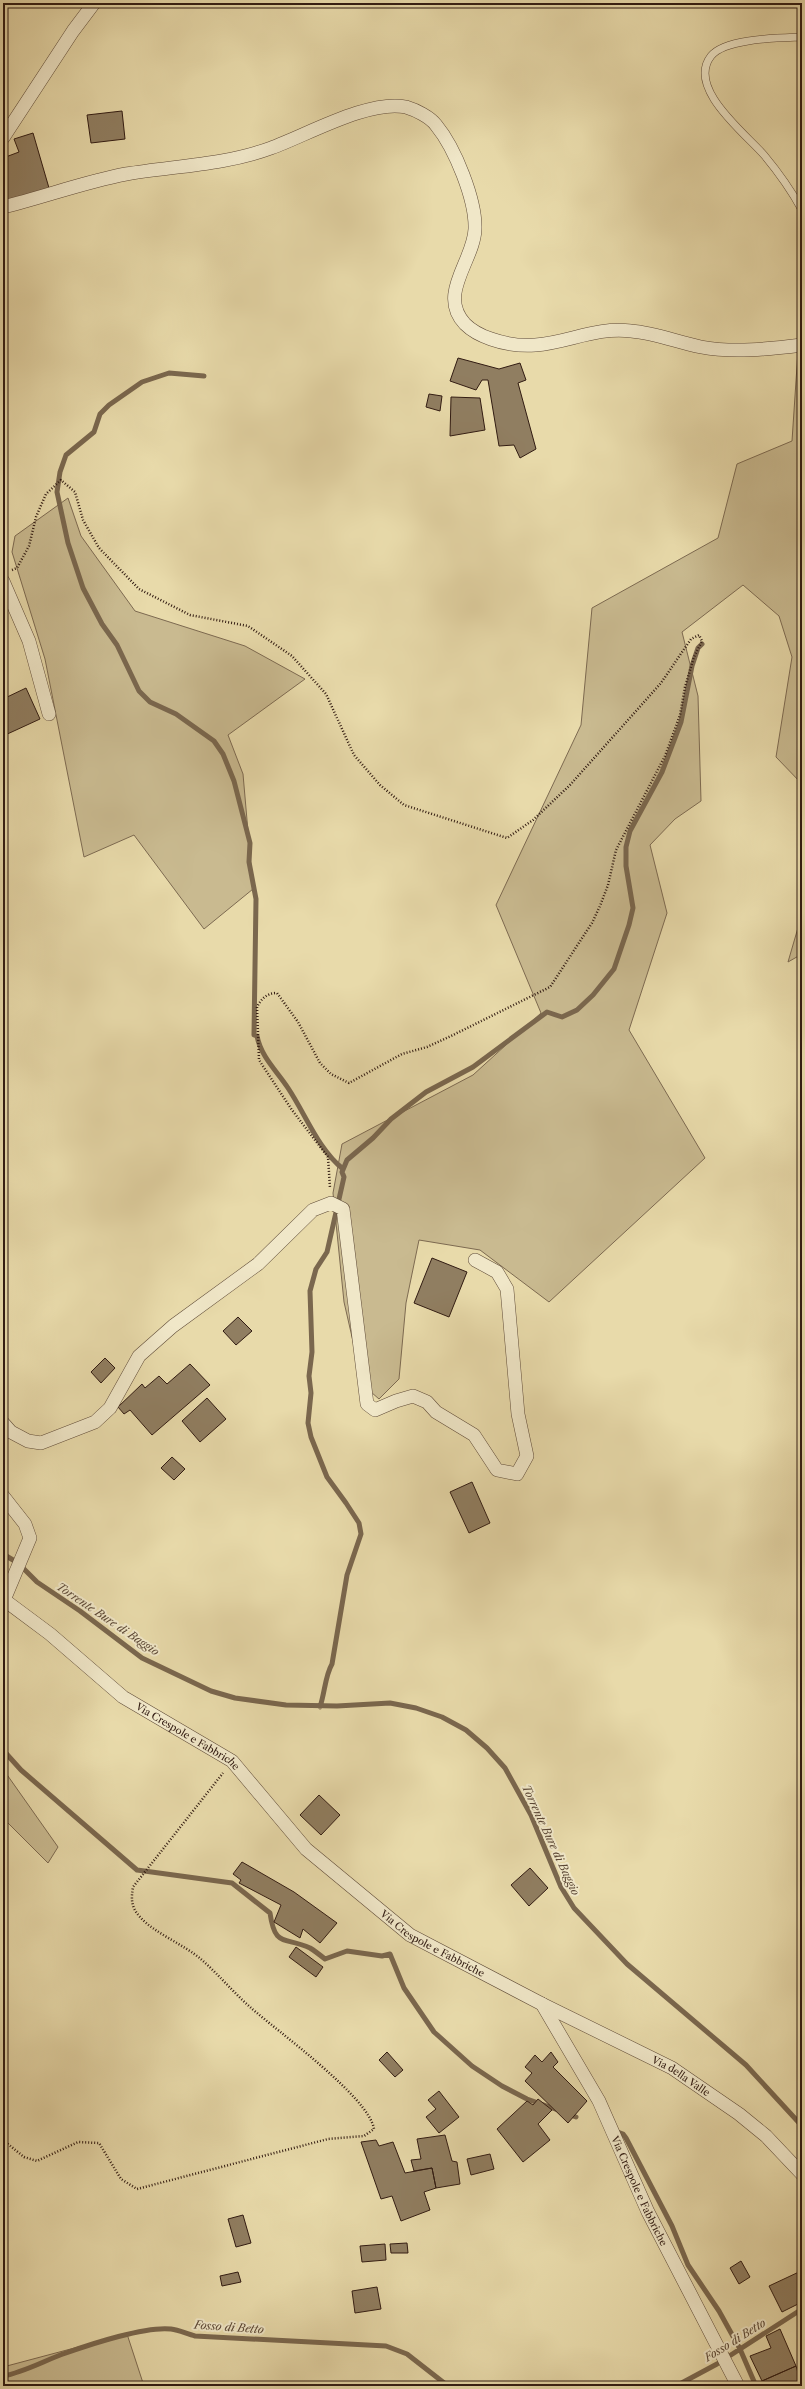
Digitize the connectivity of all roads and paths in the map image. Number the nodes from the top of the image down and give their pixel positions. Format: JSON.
{"nodes":[{"id":1,"x":94,"y":3,"type":"edge"},
{"id":2,"x":802,"y":37,"type":"edge"},
{"id":3,"x":3,"y":138,"type":"edge"},
{"id":4,"x":3,"y":207,"type":"edge"},
{"id":5,"x":802,"y":210,"type":"edge"},
{"id":6,"x":802,"y":345,"type":"edge"},
{"id":7,"x":7,"y":576,"type":"edge"},
{"id":8,"x":49,"y":714,"type":"dead end"},
{"id":9,"x":331,"y":1203,"type":"junction"},
{"id":10,"x":475,"y":1260,"type":"dead end"},
{"id":11,"x":3,"y":1423,"type":"edge"},
{"id":12,"x":3,"y":1496,"type":"edge"},
{"id":13,"x":5,"y":1596,"type":"edge"},
{"id":14,"x":232,"y":1761,"type":"junction"},
{"id":15,"x":542,"y":2004,"type":"junction"},
{"id":16,"x":3,"y":2140,"type":"edge"},
{"id":17,"x":802,"y":2174,"type":"edge"},
{"id":18,"x":738,"y":2386,"type":"edge"}],
"edges":[{"from":1,"to":3,"type":"street"},
{"from":2,"to":5,"type":"lane"},
{"from":4,"to":6,"type":"street"},
{"from":7,"to":8,"type":"street"},
{"from":7,"to":9,"type":"path"},
{"from":9,"to":10,"type":"street"},
{"from":9,"to":11,"type":"street"},
{"from":12,"to":13,"type":"street"},
{"from":13,"to":14,"type":"street","name":"Via Crespole e Fabbriche"},
{"from":14,"to":15,"type":"street","name":"Via Crespole e Fabbriche"},
{"from":14,"to":16,"type":"path"},
{"from":15,"to":17,"type":"street","name":"Via della Valle"},
{"from":15,"to":18,"type":"street","name":"Via Crespole e Fabbriche"}]}
